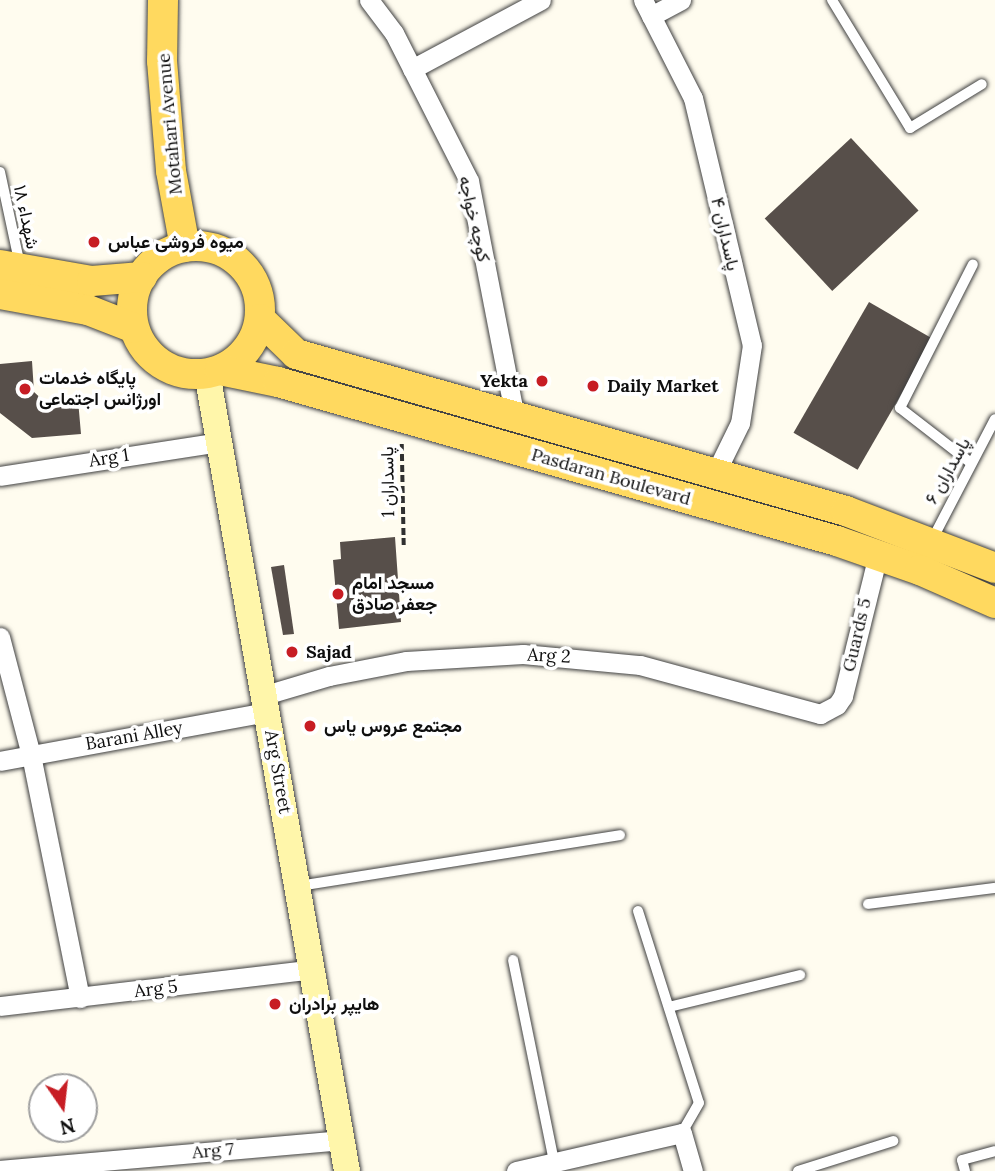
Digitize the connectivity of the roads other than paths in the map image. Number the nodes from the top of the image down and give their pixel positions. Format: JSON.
{"nodes":[{"id":1,"x":163,"y":0,"type":"edge"},
{"id":2,"x":369,"y":0,"type":"edge"},
{"id":3,"x":541,"y":0,"type":"edge"},
{"id":4,"x":681,"y":0,"type":"edge"},
{"id":5,"x":832,"y":0,"type":"edge"},
{"id":6,"x":647,"y":8,"type":"edge"},
{"id":7,"x":412,"y":69,"type":"junction"},
{"id":8,"x":982,"y":84,"type":"dead end"},
{"id":9,"x":0,"y":172,"type":"edge"},
{"id":10,"x":185,"y":247,"type":"junction"},
{"id":11,"x":973,"y":264,"type":"dead end"},
{"id":12,"x":10,"y":267,"type":"edge"},
{"id":13,"x":142,"y":277,"type":"junction"},
{"id":14,"x":0,"y":294,"type":"edge"},
{"id":15,"x":260,"y":319,"type":"junction"},
{"id":16,"x":134,"y":328,"type":"junction"},
{"id":17,"x":214,"y":372,"type":"junction"},
{"id":18,"x":515,"y":417,"type":"junction"},
{"id":19,"x":995,"y":419,"type":"edge"},
{"id":20,"x":219,"y":442,"type":"junction"},
{"id":21,"x":971,"y":463,"type":"junction"},
{"id":22,"x":715,"y":474,"type":"junction"},
{"id":23,"x":0,"y":476,"type":"edge"},
{"id":24,"x":931,"y":540,"type":"junction"},
{"id":25,"x":878,"y":555,"type":"junction"},
{"id":26,"x":995,"y":568,"type":"edge"},
{"id":27,"x":995,"y":603,"type":"edge"},
{"id":28,"x":0,"y":637,"type":"edge"},
{"id":29,"x":266,"y":704,"type":"junction"},
{"id":30,"x":830,"y":710,"type":"joint"},
{"id":31,"x":31,"y":755,"type":"junction"},
{"id":32,"x":0,"y":761,"type":"edge"},
{"id":33,"x":620,"y":835,"type":"dead end"},
{"id":34,"x":298,"y":886,"type":"junction"},
{"id":35,"x":995,"y":888,"type":"edge"},
{"id":36,"x":868,"y":904,"type":"dead end"},
{"id":37,"x":638,"y":911,"type":"dead end"},
{"id":38,"x":513,"y":960,"type":"dead end"},
{"id":39,"x":313,"y":970,"type":"junction"},
{"id":40,"x":800,"y":975,"type":"dead end"},
{"id":41,"x":80,"y":998,"type":"junction"},
{"id":42,"x":0,"y":1006,"type":"edge"},
{"id":43,"x":669,"y":1007,"type":"junction"},
{"id":44,"x":682,"y":1133,"type":"junction"},
{"id":45,"x":342,"y":1140,"type":"junction"},
{"id":46,"x":893,"y":1141,"type":"dead end"},
{"id":47,"x":995,"y":1151,"type":"edge"},
{"id":48,"x":554,"y":1162,"type":"junction"},
{"id":49,"x":0,"y":1170,"type":"edge"},
{"id":50,"x":347,"y":1171,"type":"edge"},
{"id":51,"x":516,"y":1171,"type":"edge"},
{"id":52,"x":693,"y":1171,"type":"edge"},
{"id":53,"x":798,"y":1171,"type":"edge"},
{"id":54,"x":965,"y":1171,"type":"edge"}],
"edges":[{"from":1,"to":10,"type":"main road","name":"Motahari Avenue"},
{"from":2,"to":7,"type":"street","name":"کوچه خواجه"},
{"from":3,"to":7,"type":"street"},
{"from":4,"to":6,"type":"street"},
{"from":5,"to":8,"type":"lane"},
{"from":6,"to":22,"type":"street","name":"پاسداران ۴"},
{"from":7,"to":18,"type":"street","name":"کوچه خواجه"},
{"from":9,"to":12,"type":"lane","name":"شهداء ۱۸"},
{"from":10,"to":13,"type":"main road"},
{"from":10,"to":15,"type":"main road"},
{"from":11,"to":21,"type":"lane"},
{"from":12,"to":13,"type":"main road"},
{"from":13,"to":16,"type":"main road"},
{"from":14,"to":16,"type":"main road"},
{"from":15,"to":17,"type":"main road"},
{"from":15,"to":18,"type":"main road","name":"Pasdaran Boulevard"},
{"from":16,"to":17,"type":"main road"},
{"from":17,"to":20,"type":"main road","name":"Arg Street"},
{"from":17,"to":25,"type":"main road","name":"Pasdaran Boulevard"},
{"from":18,"to":22,"type":"main road","name":"Pasdaran Boulevard"},
{"from":19,"to":21,"type":"lane","name":"پاسداران ۶"},
{"from":20,"to":23,"type":"street","name":"Arg 1"},
{"from":20,"to":29,"type":"main road","name":"Arg Street"},
{"from":21,"to":24,"type":"lane","name":"پاسداران ۶"},
{"from":22,"to":24,"type":"main road","name":"Pasdaran Boulevard"},
{"from":24,"to":26,"type":"main road","name":"Pasdaran Boulevard"},
{"from":25,"to":27,"type":"main road","name":"Pasdaran Boulevard"},
{"from":25,"to":30,"type":"street","name":"Guards 5"},
{"from":28,"to":31,"type":"street"},
{"from":29,"to":30,"type":"street","name":"Arg 2"},
{"from":29,"to":31,"type":"street","name":"Barani Alley"},
{"from":29,"to":34,"type":"main road","name":"Arg Street"},
{"from":31,"to":32,"type":"street","name":"Barani Alley"},
{"from":31,"to":41,"type":"street"},
{"from":33,"to":34,"type":"lane"},
{"from":34,"to":39,"type":"main road","name":"Arg Street"},
{"from":35,"to":36,"type":"lane"},
{"from":37,"to":43,"type":"lane"},
{"from":38,"to":48,"type":"lane"},
{"from":39,"to":41,"type":"street","name":"Arg 5"},
{"from":39,"to":45,"type":"main road","name":"Arg Street"},
{"from":40,"to":43,"type":"lane"},
{"from":41,"to":42,"type":"street","name":"Arg 5"},
{"from":43,"to":44,"type":"lane"},
{"from":44,"to":48,"type":"street"},
{"from":44,"to":52,"type":"street"},
{"from":45,"to":49,"type":"street","name":"Arg 7"},
{"from":45,"to":50,"type":"main road","name":"Arg Street"},
{"from":46,"to":53,"type":"lane"},
{"from":47,"to":54,"type":"lane"},
{"from":48,"to":51,"type":"street"}]}
